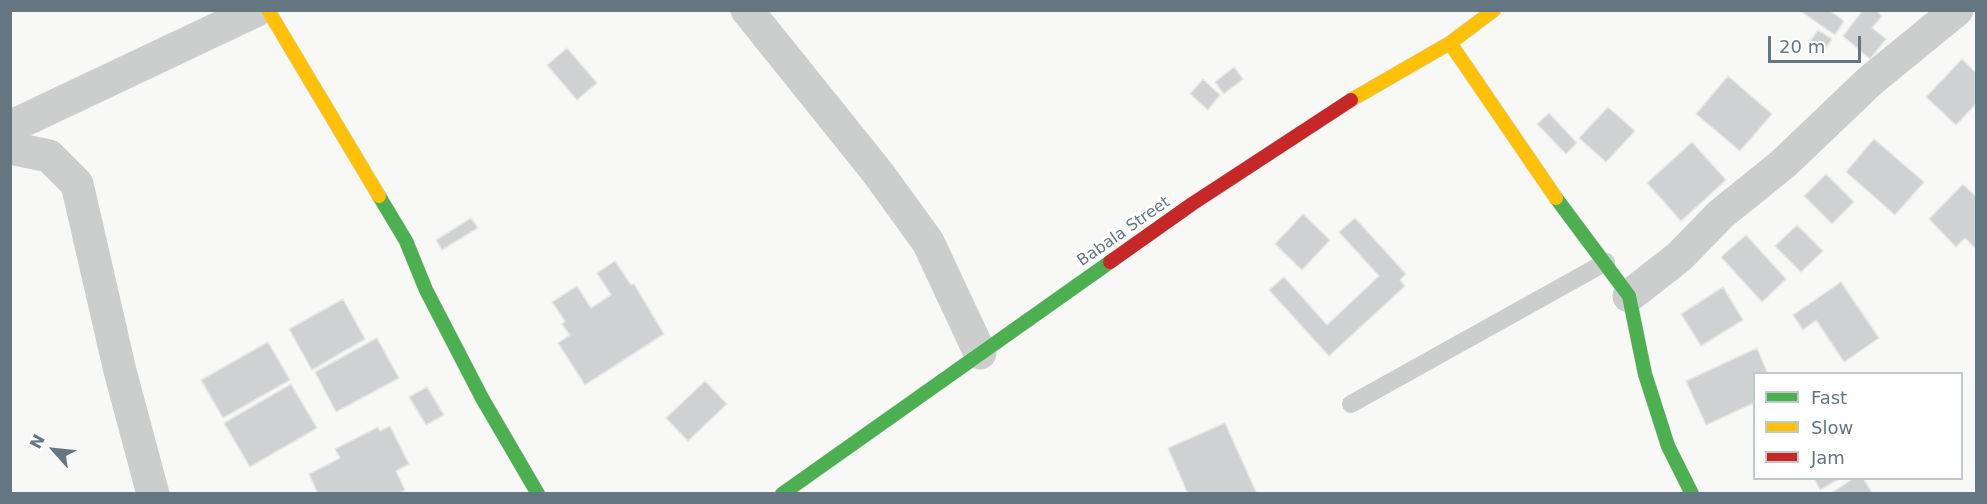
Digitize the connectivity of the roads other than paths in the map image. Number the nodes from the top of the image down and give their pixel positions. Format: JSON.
{"nodes":[{"id":1,"x":257,"y":10,"type":"edge"},
{"id":2,"x":268,"y":10,"type":"edge"},
{"id":3,"x":747,"y":10,"type":"edge"},
{"id":4,"x":1494,"y":10,"type":"edge"},
{"id":5,"x":1957,"y":10,"type":"edge"},
{"id":6,"x":1964,"y":10,"type":"edge"},
{"id":7,"x":1977,"y":23,"type":"edge"},
{"id":8,"x":1450,"y":43,"type":"junction"},
{"id":9,"x":10,"y":127,"type":"edge"},
{"id":10,"x":10,"y":148,"type":"edge"},
{"id":11,"x":1606,"y":262,"type":"junction"},
{"id":12,"x":1629,"y":296,"type":"junction"},
{"id":13,"x":980,"y":352,"type":"junction"},
{"id":14,"x":1351,"y":404,"type":"dead end"},
{"id":15,"x":153,"y":494,"type":"edge"},
{"id":16,"x":538,"y":494,"type":"edge"},
{"id":17,"x":782,"y":494,"type":"edge"},
{"id":18,"x":1692,"y":494,"type":"edge"}],
"edges":[{"from":1,"to":9,"type":"street"},
{"from":2,"to":16,"type":"street"},
{"from":3,"to":13,"type":"street"},
{"from":4,"to":8,"type":"street","name":"Babala Street"},
{"from":5,"to":12,"type":"street"},
{"from":6,"to":7,"type":"street"},
{"from":8,"to":11,"type":"street"},
{"from":8,"to":13,"type":"street","name":"Babala Street"},
{"from":10,"to":15,"type":"street"},
{"from":11,"to":12,"type":"street"},
{"from":11,"to":14,"type":"lane"},
{"from":12,"to":18,"type":"street"},
{"from":13,"to":17,"type":"street","name":"Babala Street"}]}
